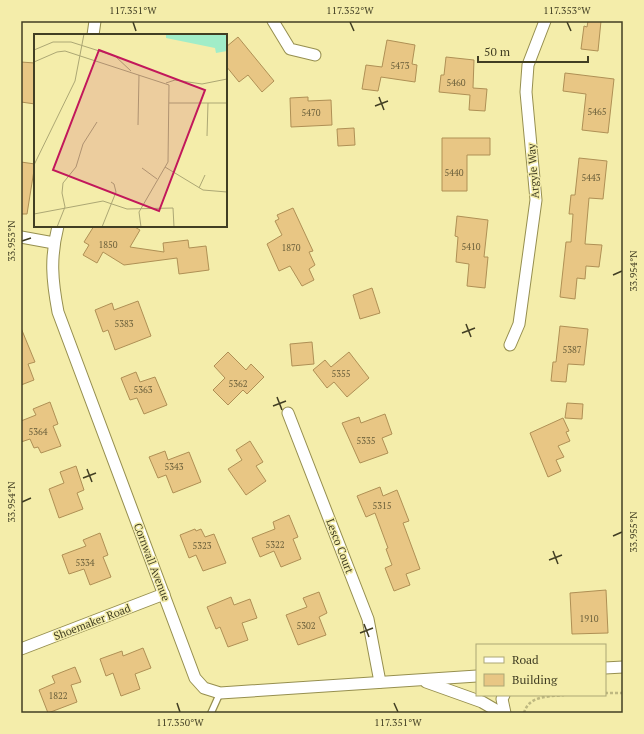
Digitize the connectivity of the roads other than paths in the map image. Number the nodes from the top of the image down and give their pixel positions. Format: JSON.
{"nodes":[{"id":1,"x":95,"y":21,"type":"edge"},
{"id":2,"x":273,"y":21,"type":"edge"},
{"id":3,"x":545,"y":21,"type":"edge"},
{"id":4,"x":92,"y":34,"type":"edge"},
{"id":5,"x":316,"y":56,"type":"dead end"},
{"id":6,"x":58,"y":227,"type":"edge"},
{"id":7,"x":21,"y":237,"type":"edge"},
{"id":8,"x":54,"y":243,"type":"junction"},
{"id":9,"x":510,"y":345,"type":"dead end"},
{"id":10,"x":288,"y":413,"type":"dead end"},
{"id":11,"x":164,"y":594,"type":"junction"},
{"id":12,"x":21,"y":649,"type":"edge"},
{"id":13,"x":623,"y":667,"type":"edge"},
{"id":14,"x":606,"y":668,"type":"edge"},
{"id":15,"x":476,"y":676,"type":"edge"},
{"id":16,"x":420,"y":680,"type":"junction"},
{"id":17,"x":380,"y":682,"type":"junction"},
{"id":18,"x":220,"y":693,"type":"junction"},
{"id":19,"x":504,"y":696,"type":"edge"},
{"id":20,"x":211,"y":713,"type":"edge"},
{"id":21,"x":501,"y":713,"type":"edge"},
{"id":22,"x":505,"y":713,"type":"edge"}],
"edges":[{"from":1,"to":4,"type":"street"},
{"from":2,"to":5,"type":"street"},
{"from":3,"to":9,"type":"street","name":"Argyle Way"},
{"from":6,"to":8,"type":"street","name":"Cornwall Avenue"},
{"from":7,"to":8,"type":"street"},
{"from":8,"to":11,"type":"street","name":"Cornwall Avenue"},
{"from":10,"to":17,"type":"street","name":"Lesco Court"},
{"from":11,"to":12,"type":"street","name":"Shoemaker Road"},
{"from":11,"to":18,"type":"street","name":"Cornwall Avenue"},
{"from":13,"to":14,"type":"street"},
{"from":15,"to":16,"type":"street","name":"Cornwall Avenue"},
{"from":16,"to":17,"type":"street","name":"Cornwall Avenue"},
{"from":16,"to":21,"type":"street"},
{"from":17,"to":18,"type":"street","name":"Cornwall Avenue"},
{"from":18,"to":20,"type":"lane"},
{"from":19,"to":22,"type":"street"}]}
